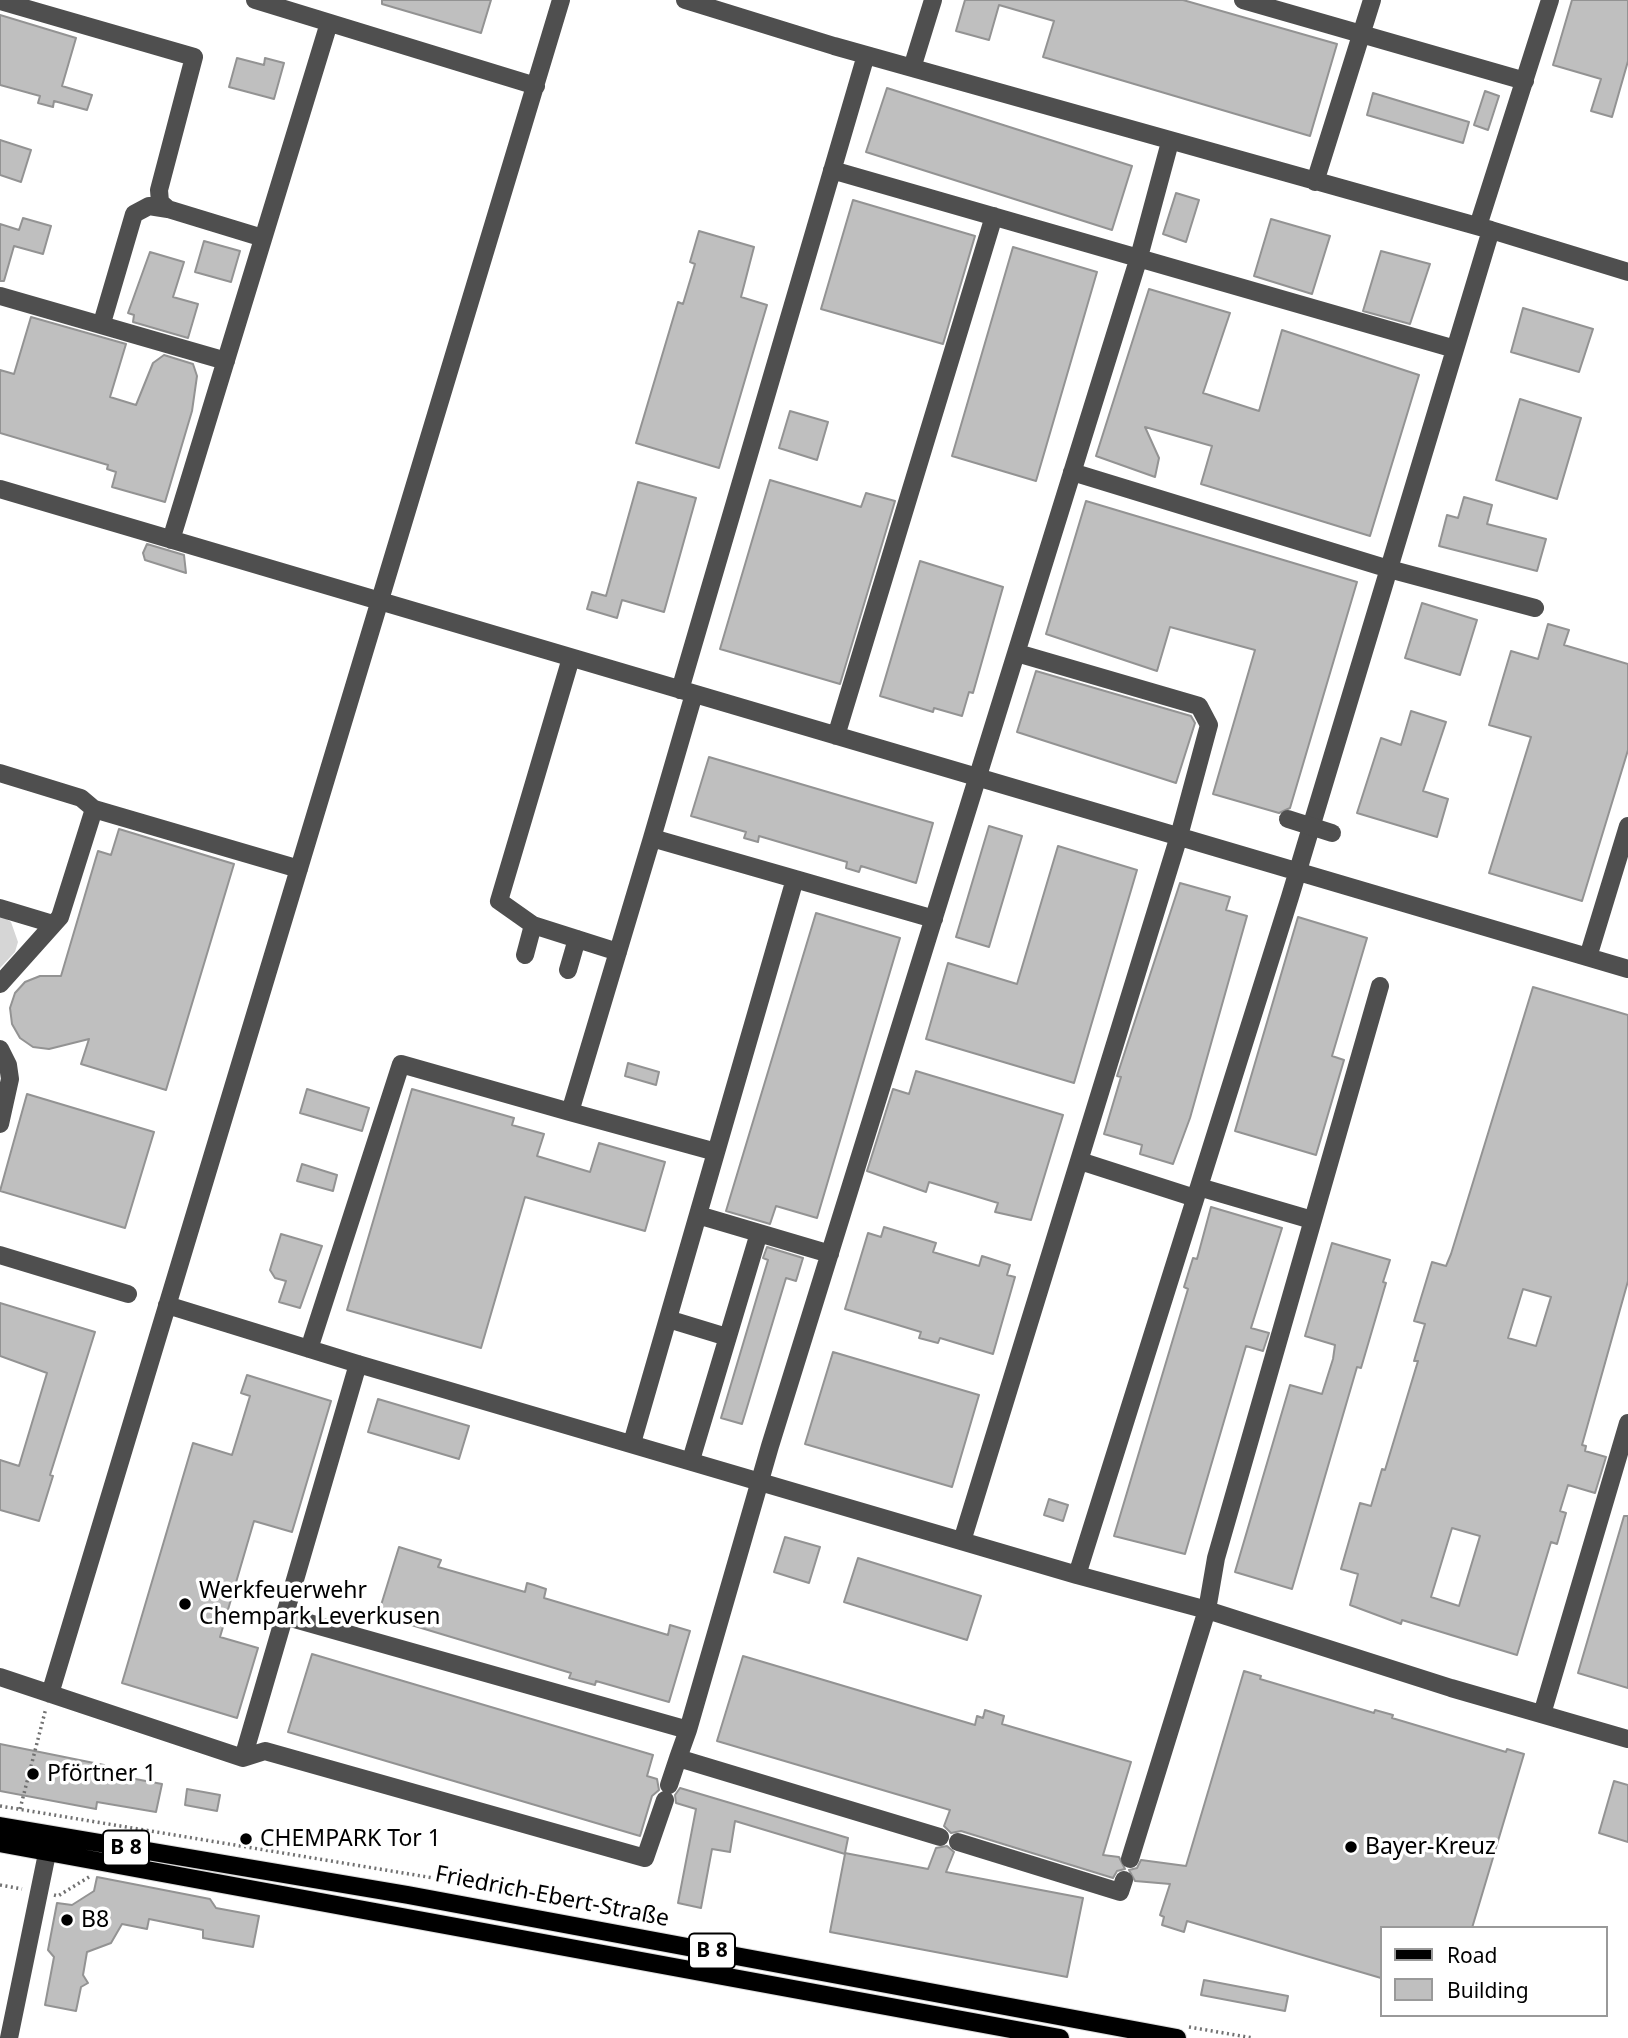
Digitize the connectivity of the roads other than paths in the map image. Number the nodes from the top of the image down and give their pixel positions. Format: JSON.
{"nodes":[{"id":1,"x":255,"y":0,"type":"edge"},
{"id":2,"x":561,"y":0,"type":"edge"},
{"id":3,"x":685,"y":0,"type":"edge"},
{"id":4,"x":933,"y":0,"type":"edge"},
{"id":5,"x":1243,"y":0,"type":"edge"},
{"id":6,"x":1372,"y":0,"type":"edge"},
{"id":7,"x":1550,"y":0,"type":"edge"},
{"id":8,"x":0,"y":1,"type":"edge"},
{"id":9,"x":329,"y":23,"type":"junction"},
{"id":10,"x":1362,"y":34,"type":"junction"},
{"id":11,"x":866,"y":55,"type":"junction"},
{"id":12,"x":912,"y":68,"type":"junction"},
{"id":13,"x":1525,"y":80,"type":"junction"},
{"id":14,"x":536,"y":86,"type":"junction"},
{"id":15,"x":1170,"y":142,"type":"junction"},
{"id":16,"x":832,"y":170,"type":"junction"},
{"id":17,"x":1315,"y":182,"type":"junction"},
{"id":18,"x":159,"y":190,"type":"junction"},
{"id":19,"x":149,"y":206,"type":"junction"},
{"id":20,"x":168,"y":209,"type":"junction"},
{"id":21,"x":995,"y":216,"type":"junction"},
{"id":22,"x":1484,"y":228,"type":"junction"},
{"id":23,"x":263,"y":238,"type":"junction"},
{"id":24,"x":1139,"y":257,"type":"junction"},
{"id":25,"x":1628,"y":272,"type":"edge"},
{"id":26,"x":0,"y":296,"type":"edge"},
{"id":27,"x":102,"y":323,"type":"junction"},
{"id":28,"x":1455,"y":349,"type":"junction"},
{"id":29,"x":226,"y":361,"type":"junction"},
{"id":30,"x":1072,"y":472,"type":"junction"},
{"id":31,"x":0,"y":489,"type":"edge"},
{"id":32,"x":171,"y":540,"type":"junction"},
{"id":33,"x":1389,"y":569,"type":"junction"},
{"id":34,"x":380,"y":602,"type":"junction"},
{"id":35,"x":1535,"y":608,"type":"dead end"},
{"id":36,"x":1017,"y":653,"type":"junction"},
{"id":37,"x":571,"y":658,"type":"junction"},
{"id":38,"x":687,"y":692,"type":"junction"},
{"id":39,"x":836,"y":736,"type":"junction"},
{"id":40,"x":0,"y":773,"type":"edge"},
{"id":41,"x":979,"y":778,"type":"junction"},
{"id":42,"x":94,"y":809,"type":"junction"},
{"id":43,"x":1288,"y":819,"type":"dead end"},
{"id":44,"x":1628,"y":826,"type":"edge"},
{"id":45,"x":1332,"y":833,"type":"dead end"},
{"id":46,"x":1180,"y":836,"type":"junction"},
{"id":47,"x":652,"y":838,"type":"junction"},
{"id":48,"x":299,"y":869,"type":"junction"},
{"id":49,"x":1298,"y":870,"type":"junction"},
{"id":50,"x":795,"y":879,"type":"junction"},
{"id":51,"x":0,"y":908,"type":"edge"},
{"id":52,"x":934,"y":919,"type":"junction"},
{"id":53,"x":53,"y":924,"type":"junction"},
{"id":54,"x":533,"y":925,"type":"junction"},
{"id":55,"x":577,"y":939,"type":"junction"},
{"id":56,"x":618,"y":952,"type":"junction"},
{"id":57,"x":525,"y":955,"type":"dead end"},
{"id":58,"x":1588,"y":957,"type":"junction"},
{"id":59,"x":1628,"y":969,"type":"edge"},
{"id":60,"x":568,"y":970,"type":"dead end"},
{"id":61,"x":0,"y":984,"type":"edge"},
{"id":62,"x":1380,"y":986,"type":"dead end"},
{"id":63,"x":0,"y":1049,"type":"edge"},
{"id":64,"x":570,"y":1112,"type":"junction"},
{"id":65,"x":1,"y":1117,"type":"edge"},
{"id":66,"x":716,"y":1152,"type":"junction"},
{"id":67,"x":1080,"y":1161,"type":"junction"},
{"id":68,"x":1197,"y":1193,"type":"junction"},
{"id":69,"x":698,"y":1215,"type":"junction"},
{"id":70,"x":1312,"y":1220,"type":"junction"},
{"id":71,"x":759,"y":1233,"type":"junction"},
{"id":72,"x":830,"y":1254,"type":"junction"},
{"id":73,"x":0,"y":1255,"type":"edge"},
{"id":74,"x":128,"y":1294,"type":"dead end"},
{"id":75,"x":167,"y":1305,"type":"junction"},
{"id":76,"x":668,"y":1319,"type":"junction"},
{"id":77,"x":727,"y":1337,"type":"junction"},
{"id":78,"x":309,"y":1349,"type":"junction"},
{"id":79,"x":358,"y":1364,"type":"junction"},
{"id":80,"x":1628,"y":1423,"type":"edge"},
{"id":81,"x":632,"y":1443,"type":"junction"},
{"id":82,"x":691,"y":1460,"type":"junction"},
{"id":83,"x":760,"y":1480,"type":"junction"},
{"id":84,"x":962,"y":1541,"type":"junction"},
{"id":85,"x":1077,"y":1575,"type":"junction"},
{"id":86,"x":1207,"y":1610,"type":"junction"},
{"id":87,"x":284,"y":1616,"type":"junction"},
{"id":88,"x":0,"y":1677,"type":"edge"},
{"id":89,"x":50,"y":1694,"type":"junction"},
{"id":90,"x":1542,"y":1714,"type":"junction"},
{"id":91,"x":688,"y":1730,"type":"junction"},
{"id":92,"x":1628,"y":1740,"type":"edge"},
{"id":93,"x":243,"y":1758,"type":"junction"},
{"id":94,"x":678,"y":1758,"type":"junction"},
{"id":95,"x":2,"y":1839,"type":"edge"},
{"id":96,"x":49,"y":1843,"type":"junction"},
{"id":97,"x":1130,"y":1859,"type":"dead end"},
{"id":98,"x":1124,"y":1880,"type":"dead end"},
{"id":99,"x":1030,"y":2035,"type":"edge"},
{"id":100,"x":9,"y":2038,"type":"edge"},
{"id":101,"x":1060,"y":2038,"type":"edge"},
{"id":102,"x":1177,"y":2038,"type":"edge"}],
"edges":[{"from":1,"to":9,"type":"street"},
{"from":2,"to":14,"type":"street"},
{"from":3,"to":11,"type":"street"},
{"from":4,"to":12,"type":"street"},
{"from":5,"to":10,"type":"street"},
{"from":6,"to":10,"type":"street"},
{"from":7,"to":13,"type":"street"},
{"from":8,"to":18,"type":"street"},
{"from":9,"to":14,"type":"street"},
{"from":9,"to":23,"type":"street"},
{"from":10,"to":13,"type":"street"},
{"from":10,"to":17,"type":"street"},
{"from":11,"to":12,"type":"street"},
{"from":11,"to":16,"type":"street"},
{"from":12,"to":15,"type":"street"},
{"from":13,"to":22,"type":"street"},
{"from":14,"to":34,"type":"street"},
{"from":15,"to":17,"type":"street"},
{"from":15,"to":24,"type":"street"},
{"from":16,"to":21,"type":"street"},
{"from":16,"to":38,"type":"street"},
{"from":17,"to":22,"type":"street"},
{"from":18,"to":19,"type":"street"},
{"from":18,"to":20,"type":"street"},
{"from":19,"to":20,"type":"street"},
{"from":19,"to":27,"type":"street"},
{"from":20,"to":23,"type":"street"},
{"from":21,"to":24,"type":"street"},
{"from":21,"to":39,"type":"street"},
{"from":22,"to":25,"type":"street"},
{"from":22,"to":28,"type":"street"},
{"from":23,"to":29,"type":"street"},
{"from":24,"to":28,"type":"street"},
{"from":24,"to":30,"type":"street"},
{"from":26,"to":27,"type":"street"},
{"from":27,"to":29,"type":"street"},
{"from":28,"to":33,"type":"street"},
{"from":29,"to":32,"type":"street"},
{"from":30,"to":33,"type":"street"},
{"from":30,"to":36,"type":"street"},
{"from":31,"to":32,"type":"street"},
{"from":32,"to":34,"type":"street"},
{"from":33,"to":35,"type":"street"},
{"from":33,"to":49,"type":"street"},
{"from":34,"to":37,"type":"street"},
{"from":34,"to":48,"type":"street"},
{"from":36,"to":41,"type":"street"},
{"from":36,"to":46,"type":"street"},
{"from":37,"to":38,"type":"street"},
{"from":37,"to":54,"type":"street"},
{"from":38,"to":39,"type":"street"},
{"from":38,"to":47,"type":"street"},
{"from":39,"to":41,"type":"street"},
{"from":40,"to":42,"type":"street"},
{"from":41,"to":46,"type":"street"},
{"from":41,"to":52,"type":"street"},
{"from":42,"to":48,"type":"street"},
{"from":42,"to":53,"type":"street"},
{"from":43,"to":45,"type":"street","bridge":true},
{"from":44,"to":58,"type":"street"},
{"from":46,"to":49,"type":"street"},
{"from":46,"to":67,"type":"street"},
{"from":47,"to":50,"type":"street"},
{"from":47,"to":56,"type":"street"},
{"from":48,"to":75,"type":"street"},
{"from":49,"to":58,"type":"street"},
{"from":49,"to":68,"type":"street"},
{"from":50,"to":52,"type":"street"},
{"from":50,"to":66,"type":"street"},
{"from":51,"to":53,"type":"street"},
{"from":52,"to":72,"type":"street"},
{"from":53,"to":61,"type":"street"},
{"from":54,"to":55,"type":"street"},
{"from":54,"to":57,"type":"street"},
{"from":55,"to":56,"type":"street"},
{"from":55,"to":60,"type":"street"},
{"from":56,"to":64,"type":"street"},
{"from":58,"to":59,"type":"street"},
{"from":62,"to":70,"type":"street"},
{"from":63,"to":65,"type":"street"},
{"from":64,"to":66,"type":"street"},
{"from":64,"to":78,"type":"street"},
{"from":66,"to":69,"type":"street"},
{"from":67,"to":68,"type":"street"},
{"from":67,"to":84,"type":"street"},
{"from":68,"to":70,"type":"street"},
{"from":68,"to":85,"type":"street"},
{"from":69,"to":71,"type":"street"},
{"from":69,"to":76,"type":"street"},
{"from":70,"to":86,"type":"street"},
{"from":71,"to":72,"type":"street"},
{"from":71,"to":77,"type":"street"},
{"from":72,"to":83,"type":"street"},
{"from":73,"to":74,"type":"street"},
{"from":75,"to":78,"type":"street"},
{"from":75,"to":89,"type":"street"},
{"from":76,"to":77,"type":"street"},
{"from":76,"to":81,"type":"street"},
{"from":77,"to":82,"type":"street"},
{"from":78,"to":79,"type":"street"},
{"from":79,"to":81,"type":"street"},
{"from":79,"to":87,"type":"street"},
{"from":80,"to":90,"type":"street"},
{"from":81,"to":82,"type":"street"},
{"from":82,"to":83,"type":"street"},
{"from":83,"to":84,"type":"street"},
{"from":83,"to":91,"type":"street"},
{"from":84,"to":85,"type":"street"},
{"from":85,"to":86,"type":"street"},
{"from":86,"to":90,"type":"street"},
{"from":86,"to":97,"type":"street"},
{"from":87,"to":91,"type":"street"},
{"from":87,"to":93,"type":"street"},
{"from":88,"to":89,"type":"street"},
{"from":89,"to":93,"type":"street"},
{"from":90,"to":92,"type":"street"},
{"from":91,"to":94,"type":"street"},
{"from":93,"to":94,"type":"street"},
{"from":94,"to":98,"type":"street"},
{"from":95,"to":96,"type":"main road","name":"Friedrich-Ebert-Straße","number":"B 8"},
{"from":96,"to":99,"type":"main road","name":"Friedrich-Ebert-Straße","number":"B 8"},
{"from":96,"to":100,"type":"street"},
{"from":96,"to":102,"type":"main road","name":"Friedrich-Ebert-Straße","number":"B 8"},
{"from":99,"to":101,"type":"main road","name":"Friedrich-Ebert-Straße","number":"B 8"}]}
